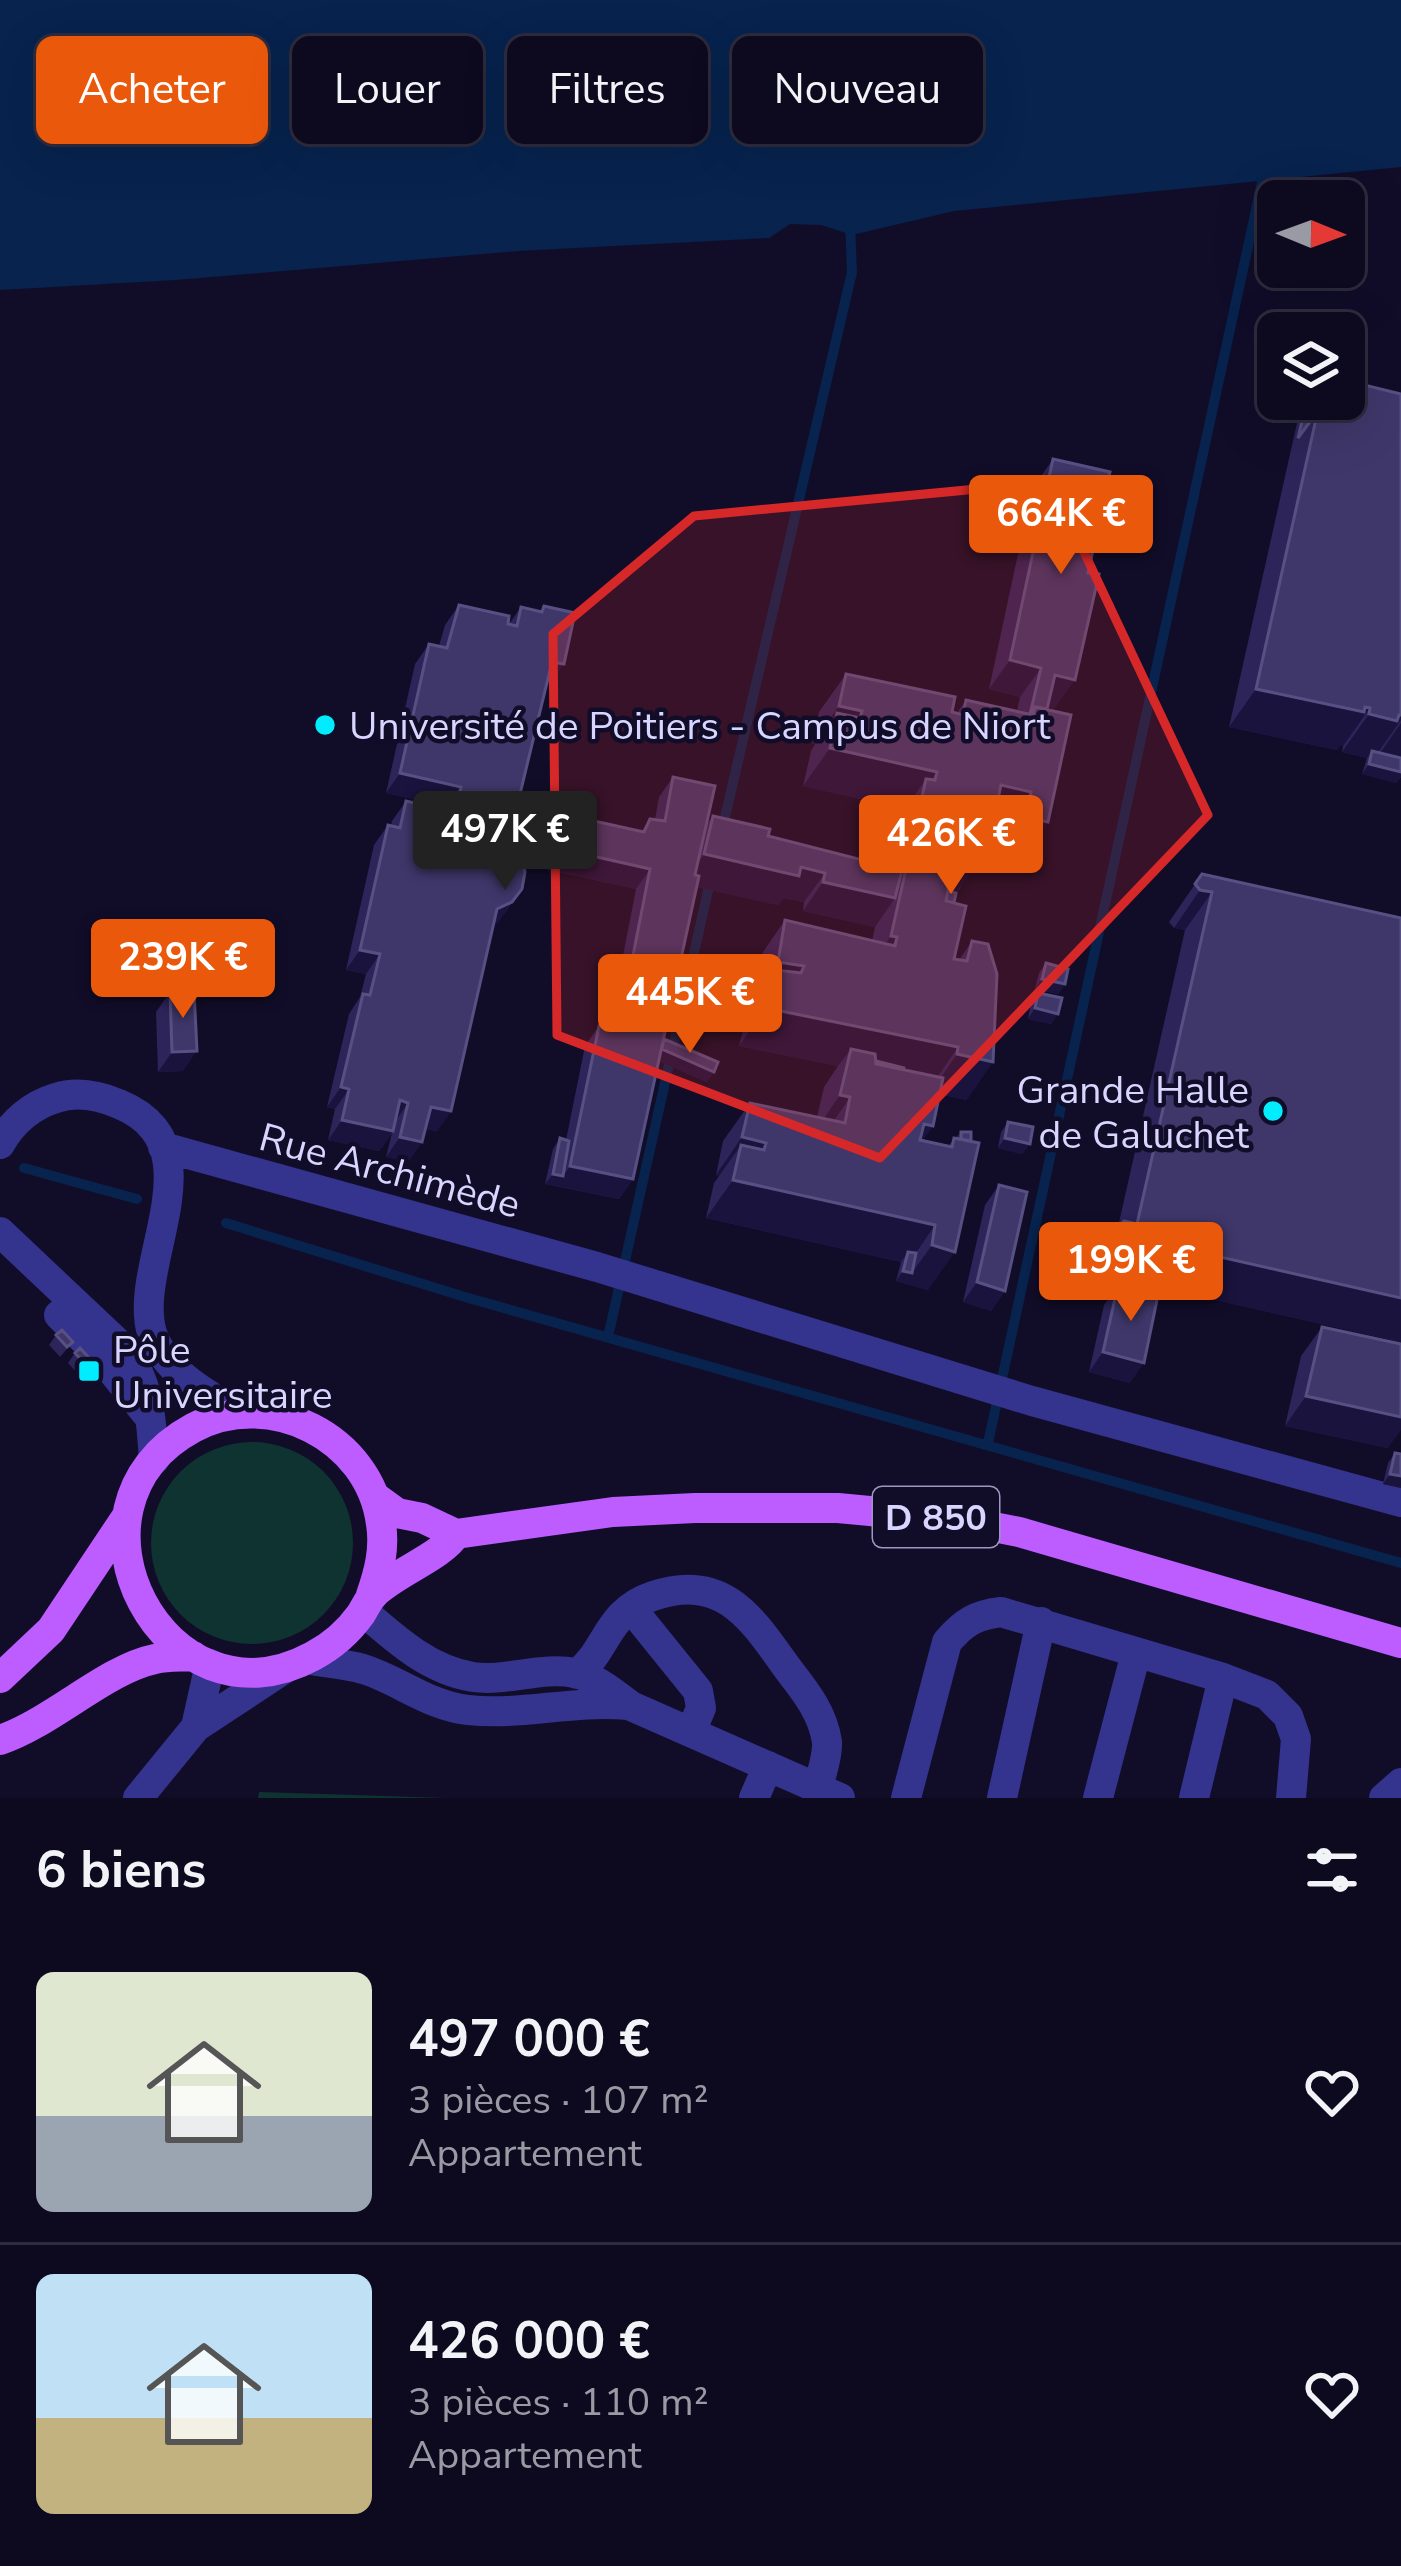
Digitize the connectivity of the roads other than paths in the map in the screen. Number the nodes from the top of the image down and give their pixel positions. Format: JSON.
{"nodes":[{"id":1,"x":0,"y":1144,"type":"edge"},
{"id":2,"x":163,"y":1147,"type":"junction"},
{"id":3,"x":4,"y":1237,"type":"edge"},
{"id":4,"x":239,"y":1414,"type":"junction"},
{"id":5,"x":154,"y":1460,"type":"junction"},
{"id":6,"x":375,"y":1497,"type":"junction"},
{"id":7,"x":1401,"y":1502,"type":"edge"},
{"id":8,"x":128,"y":1514,"type":"junction"},
{"id":9,"x":456,"y":1534,"type":"junction"},
{"id":10,"x":367,"y":1603,"type":"junction"},
{"id":11,"x":631,"y":1608,"type":"junction"},
{"id":12,"x":1041,"y":1622,"type":"junction"},
{"id":13,"x":1401,"y":1643,"type":"edge"},
{"id":14,"x":1136,"y":1653,"type":"junction"},
{"id":15,"x":202,"y":1660,"type":"junction"},
{"id":16,"x":297,"y":1663,"type":"junction"},
{"id":17,"x":577,"y":1674,"type":"junction"},
{"id":18,"x":0,"y":1678,"type":"edge"},
{"id":19,"x":1222,"y":1678,"type":"junction"},
{"id":20,"x":631,"y":1706,"type":"junction"},
{"id":21,"x":196,"y":1727,"type":"junction"},
{"id":22,"x":691,"y":1732,"type":"junction"},
{"id":23,"x":0,"y":1740,"type":"edge"},
{"id":24,"x":768,"y":1766,"type":"junction"},
{"id":25,"x":1401,"y":1784,"type":"edge"},
{"id":26,"x":829,"y":1793,"type":"edge"},
{"id":27,"x":138,"y":1798,"type":"edge"},
{"id":28,"x":754,"y":1798,"type":"edge"},
{"id":29,"x":907,"y":1798,"type":"edge"},
{"id":30,"x":1002,"y":1798,"type":"edge"},
{"id":31,"x":1099,"y":1798,"type":"edge"},
{"id":32,"x":1194,"y":1798,"type":"edge"},
{"id":33,"x":1291,"y":1798,"type":"edge"},
{"id":34,"x":1384,"y":1798,"type":"edge"}],
"edges":[{"from":1,"to":2,"type":"street"},
{"from":2,"to":4,"type":"street"},
{"from":2,"to":7,"type":"street","name":"Rue Archimède"},
{"from":3,"to":5,"type":"street"},
{"from":4,"to":5,"type":"main road"},
{"from":4,"to":6,"type":"main road"},
{"from":5,"to":8,"type":"main road"},
{"from":6,"to":9,"type":"main road","number":"D 850"},
{"from":6,"to":10,"type":"main road"},
{"from":8,"to":15,"type":"main road"},
{"from":8,"to":18,"type":"main road"},
{"from":9,"to":10,"type":"main road","number":"D 850"},
{"from":9,"to":13,"type":"main road","number":"D 850"},
{"from":10,"to":16,"type":"main road"},
{"from":10,"to":17,"type":"street"},
{"from":11,"to":17,"type":"street"},
{"from":11,"to":22,"type":"street"},
{"from":11,"to":26,"type":"street"},
{"from":12,"to":14,"type":"street"},
{"from":12,"to":29,"type":"street"},
{"from":12,"to":30,"type":"street"},
{"from":14,"to":19,"type":"street"},
{"from":14,"to":31,"type":"street"},
{"from":15,"to":16,"type":"main road"},
{"from":15,"to":21,"type":"street"},
{"from":15,"to":23,"type":"main road"},
{"from":16,"to":20,"type":"street"},
{"from":16,"to":21,"type":"street"},
{"from":17,"to":20,"type":"street"},
{"from":19,"to":32,"type":"street"},
{"from":19,"to":33,"type":"street"},
{"from":20,"to":22,"type":"street"},
{"from":21,"to":27,"type":"street"},
{"from":22,"to":24,"type":"street"},
{"from":24,"to":26,"type":"street"},
{"from":24,"to":28,"type":"street"},
{"from":25,"to":34,"type":"street"}]}
